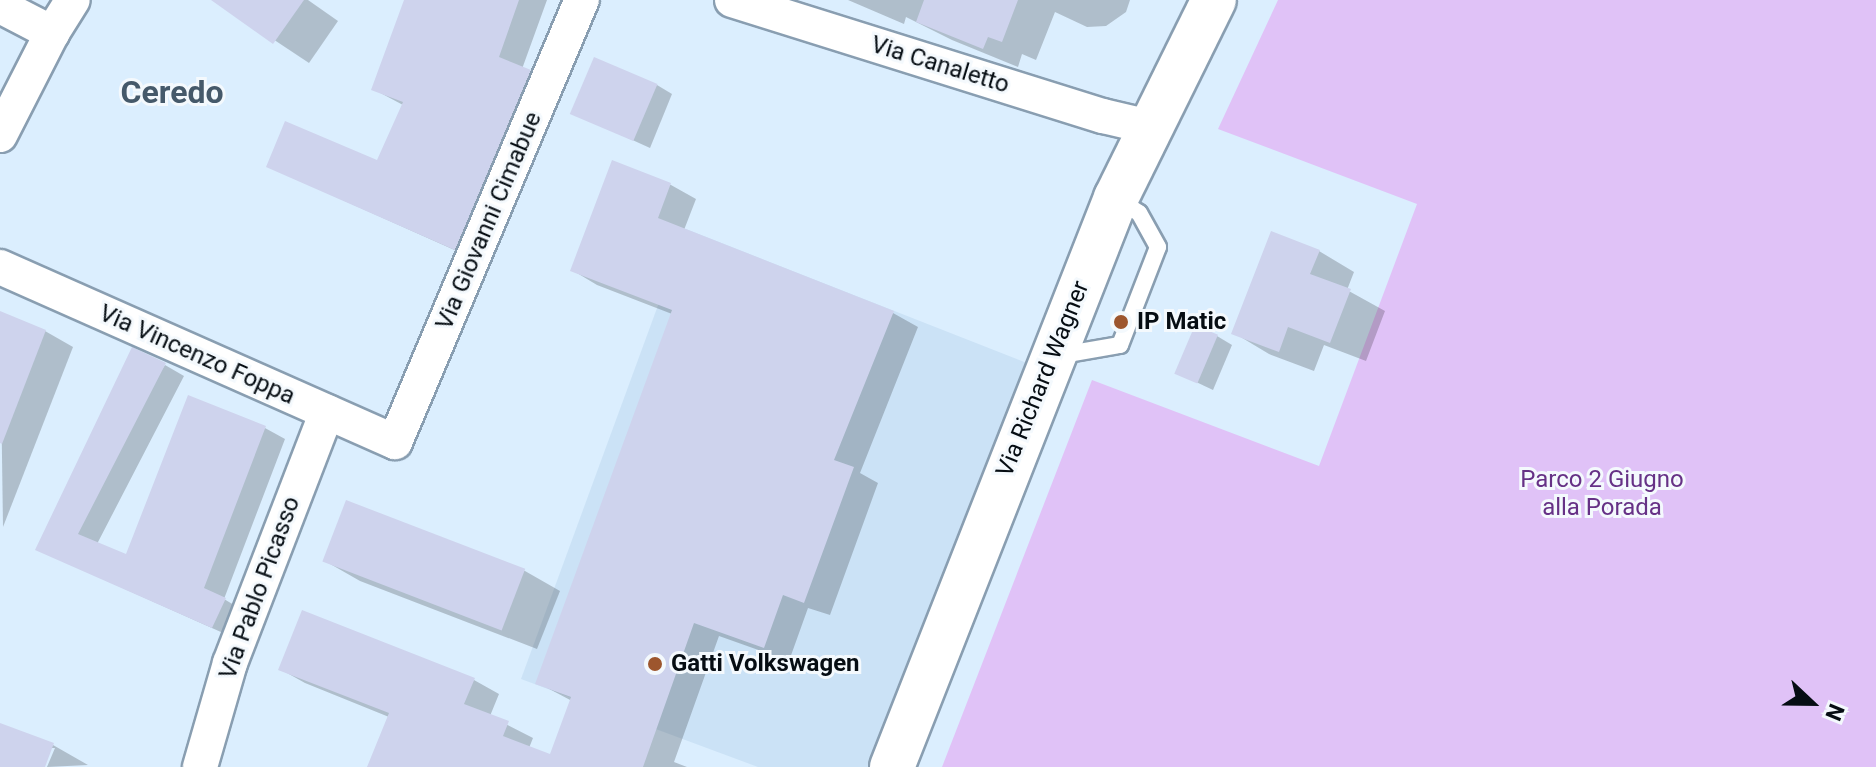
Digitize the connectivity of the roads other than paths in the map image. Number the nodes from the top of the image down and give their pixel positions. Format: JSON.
{"nodes":[{"id":1,"x":73,"y":0,"type":"edge"},
{"id":2,"x":582,"y":0,"type":"edge"},
{"id":3,"x":732,"y":0,"type":"edge"},
{"id":4,"x":1214,"y":0,"type":"edge"},
{"id":5,"x":0,"y":6,"type":"edge"},
{"id":6,"x":52,"y":33,"type":"junction"},
{"id":7,"x":1150,"y":127,"type":"junction"},
{"id":8,"x":0,"y":135,"type":"edge"},
{"id":9,"x":1116,"y":198,"type":"junction"},
{"id":10,"x":0,"y":267,"type":"edge"},
{"id":11,"x":1051,"y":356,"type":"junction"},
{"id":12,"x":327,"y":412,"type":"junction"},
{"id":13,"x":395,"y":442,"type":"joint"},
{"id":14,"x":200,"y":767,"type":"edge"},
{"id":15,"x":892,"y":767,"type":"edge"}],
"edges":[{"from":1,"to":6,"type":"street"},
{"from":2,"to":13,"type":"street","name":"Via Giovanni Cimabue"},
{"from":3,"to":7,"type":"street","name":"Via Canaletto"},
{"from":4,"to":7,"type":"street","name":"Via Richard Wagner"},
{"from":5,"to":6,"type":"street"},
{"from":6,"to":8,"type":"street"},
{"from":7,"to":9,"type":"street","name":"Via Richard Wagner"},
{"from":9,"to":11,"type":"street","name":"Via Richard Wagner"},
{"from":9,"to":11,"type":"lane"},
{"from":10,"to":12,"type":"street","name":"Via Vincenzo Foppa"},
{"from":11,"to":15,"type":"street","name":"Via Richard Wagner"},
{"from":12,"to":13,"type":"street","name":"Via Vincenzo Foppa"},
{"from":12,"to":14,"type":"street","name":"Via Pablo Picasso"}]}
